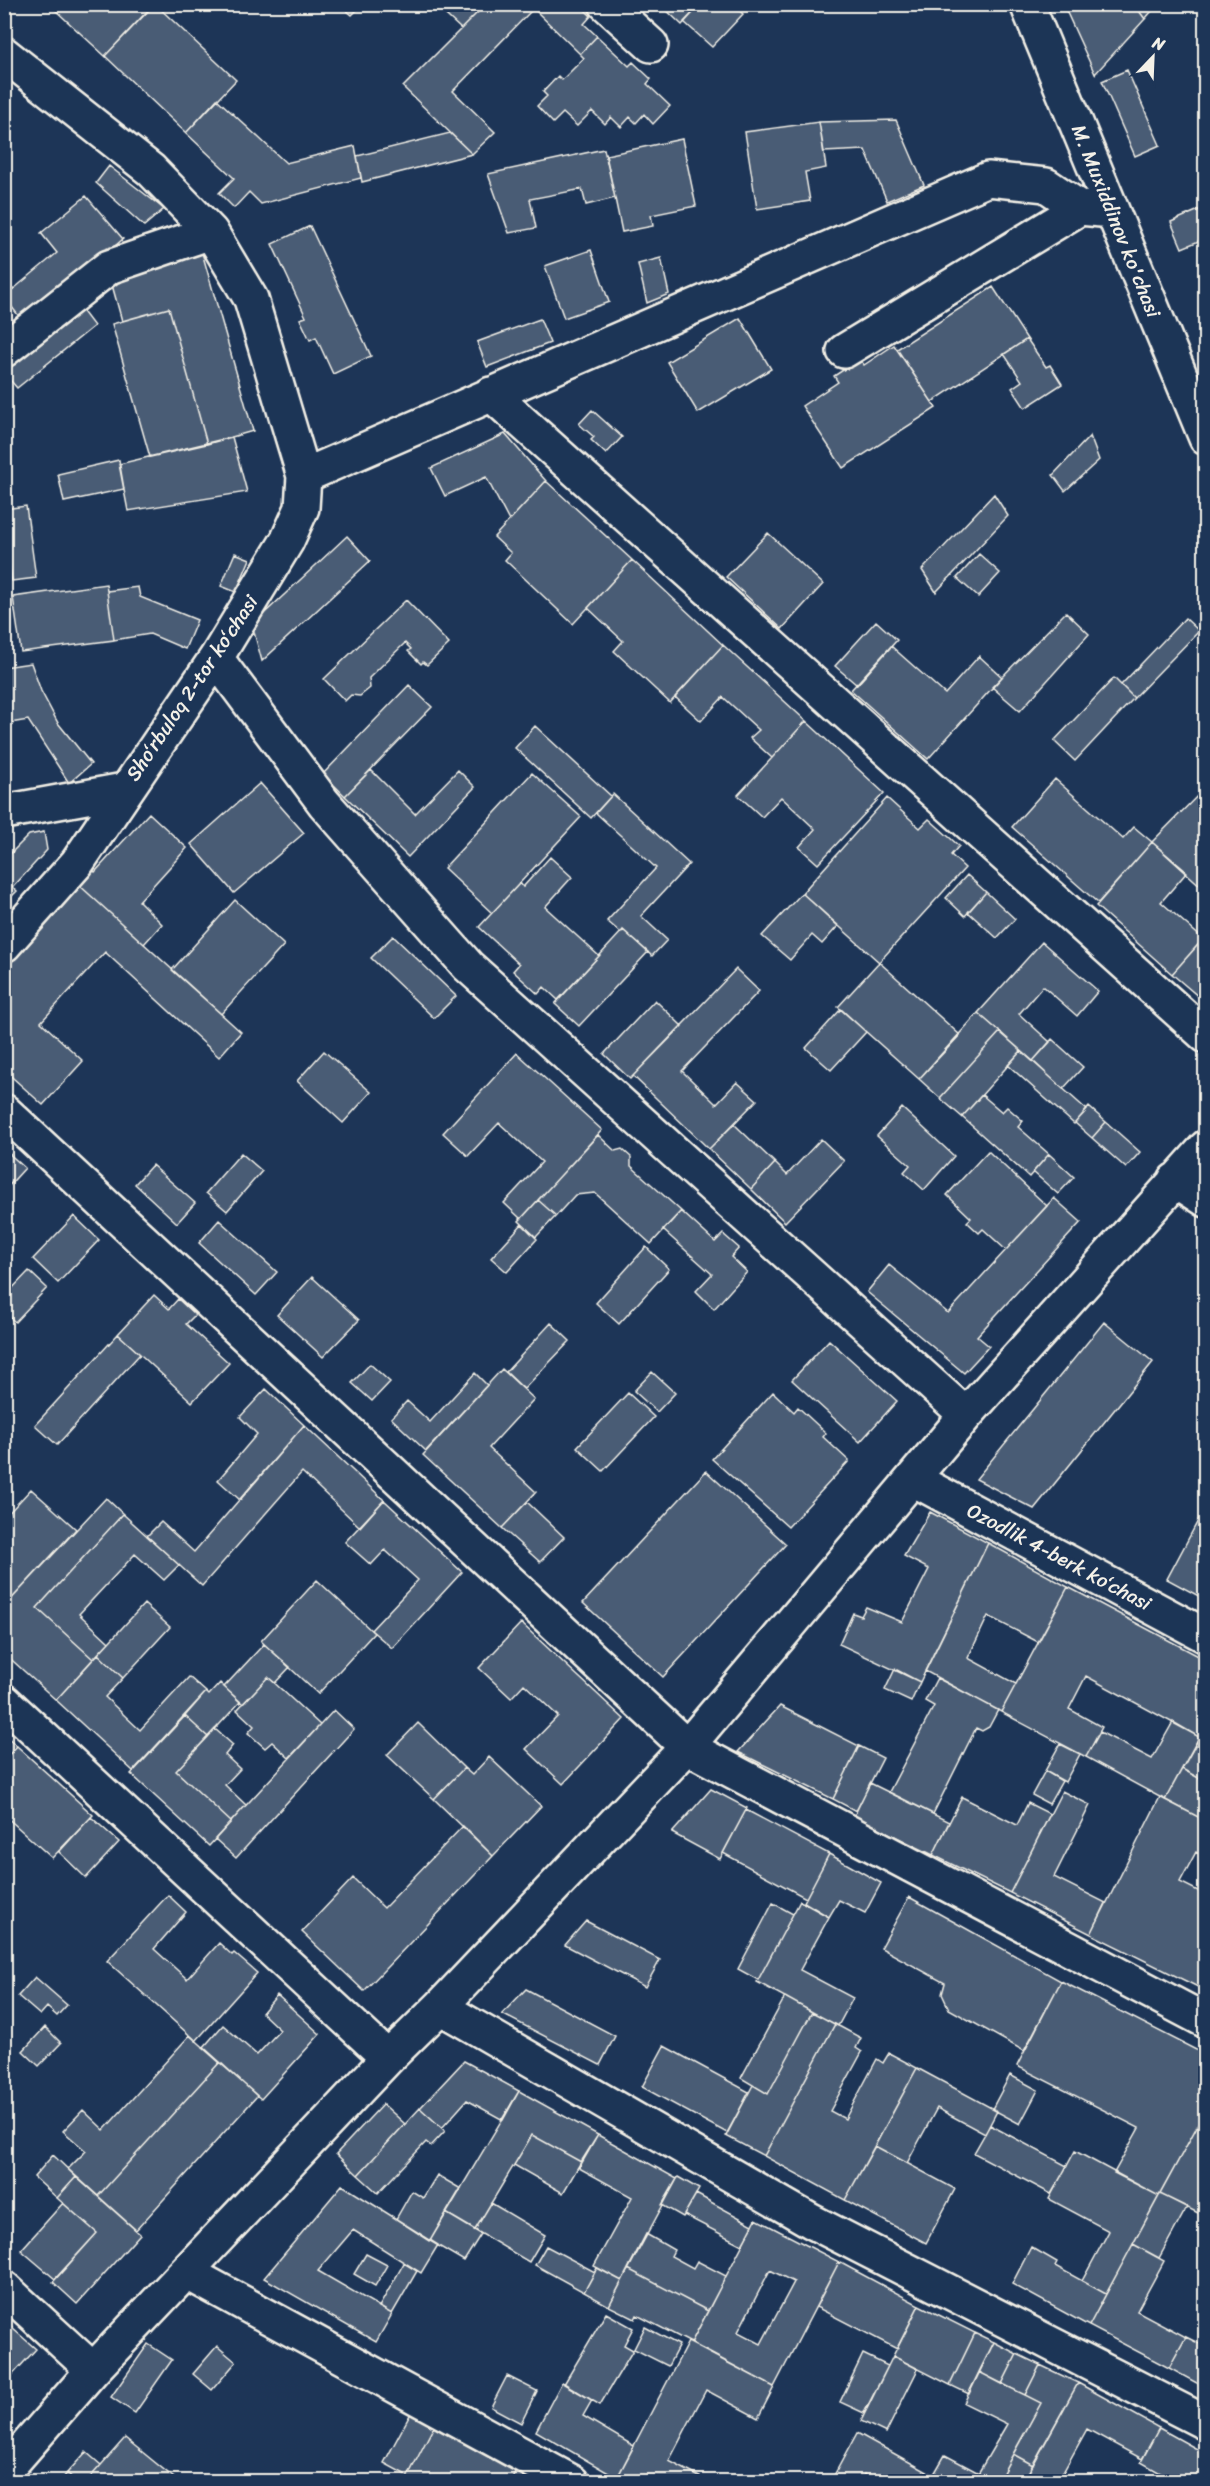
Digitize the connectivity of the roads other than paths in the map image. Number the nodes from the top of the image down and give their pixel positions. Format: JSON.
{"nodes":[{"id":1,"x":606,"y":4,"type":"edge"},
{"id":2,"x":1027,"y":4,"type":"edge"},
{"id":3,"x":651,"y":45,"type":"dead end"},
{"id":4,"x":4,"y":54,"type":"edge"},
{"id":5,"x":1096,"y":209,"type":"junction"},
{"id":6,"x":211,"y":232,"type":"junction"},
{"id":7,"x":4,"y":350,"type":"edge"},
{"id":8,"x":844,"y":351,"type":"dead end"},
{"id":9,"x":491,"y":394,"type":"junction"},
{"id":10,"x":1206,"y":438,"type":"edge"},
{"id":11,"x":304,"y":476,"type":"junction"},
{"id":12,"x":216,"y":658,"type":"junction"},
{"id":13,"x":124,"y":790,"type":"junction"},
{"id":14,"x":4,"y":812,"type":"edge"},
{"id":15,"x":4,"y":945,"type":"edge"},
{"id":16,"x":1206,"y":1036,"type":"edge"},
{"id":17,"x":4,"y":1111,"type":"edge"},
{"id":18,"x":1206,"y":1147,"type":"edge"},
{"id":19,"x":1175,"y":1180,"type":"junction"},
{"id":20,"x":1206,"y":1200,"type":"edge"},
{"id":21,"x":966,"y":1415,"type":"junction"},
{"id":22,"x":913,"y":1479,"type":"junction"},
{"id":23,"x":1206,"y":1636,"type":"edge"},
{"id":24,"x":4,"y":1701,"type":"edge"},
{"id":25,"x":687,"y":1747,"type":"junction"},
{"id":26,"x":440,"y":2007,"type":"junction"},
{"id":27,"x":1206,"y":2021,"type":"edge"},
{"id":28,"x":387,"y":2058,"type":"junction"},
{"id":29,"x":186,"y":2272,"type":"junction"},
{"id":30,"x":4,"y":2288,"type":"edge"},
{"id":31,"x":93,"y":2370,"type":"junction"},
{"id":32,"x":1206,"y":2423,"type":"edge"},
{"id":33,"x":4,"y":2472,"type":"edge"},
{"id":34,"x":572,"y":2481,"type":"edge"}],
"edges":[{"from":1,"to":3,"type":"street"},
{"from":2,"to":5,"type":"street","name":"M. Muxiddinov ko'chasi"},
{"from":4,"to":6,"type":"street"},
{"from":5,"to":8,"type":"street"},
{"from":5,"to":9,"type":"street"},
{"from":5,"to":10,"type":"street","name":"M. Muxiddinov ko'chasi"},
{"from":6,"to":7,"type":"street"},
{"from":6,"to":11,"type":"street"},
{"from":9,"to":11,"type":"street"},
{"from":9,"to":16,"type":"street"},
{"from":11,"to":12,"type":"street","name":"Shoʻrbuloq 2-tor koʻchasi"},
{"from":12,"to":13,"type":"street","name":"Shoʻrbuloq 2-tor koʻchasi"},
{"from":12,"to":21,"type":"street"},
{"from":13,"to":14,"type":"street","name":"Shoʻrbuloq 2-tor koʻchasi"},
{"from":13,"to":15,"type":"street"},
{"from":17,"to":25,"type":"street"},
{"from":18,"to":19,"type":"street"},
{"from":19,"to":20,"type":"street"},
{"from":19,"to":21,"type":"street"},
{"from":21,"to":22,"type":"street"},
{"from":22,"to":23,"type":"street","name":"Ozodlik 4-berk koʻchasi"},
{"from":22,"to":25,"type":"street"},
{"from":24,"to":28,"type":"street"},
{"from":25,"to":26,"type":"street"},
{"from":25,"to":27,"type":"street"},
{"from":26,"to":28,"type":"street"},
{"from":26,"to":32,"type":"street"},
{"from":28,"to":29,"type":"street"},
{"from":29,"to":31,"type":"street"},
{"from":29,"to":34,"type":"street"},
{"from":30,"to":31,"type":"street"},
{"from":31,"to":33,"type":"street"}]}
